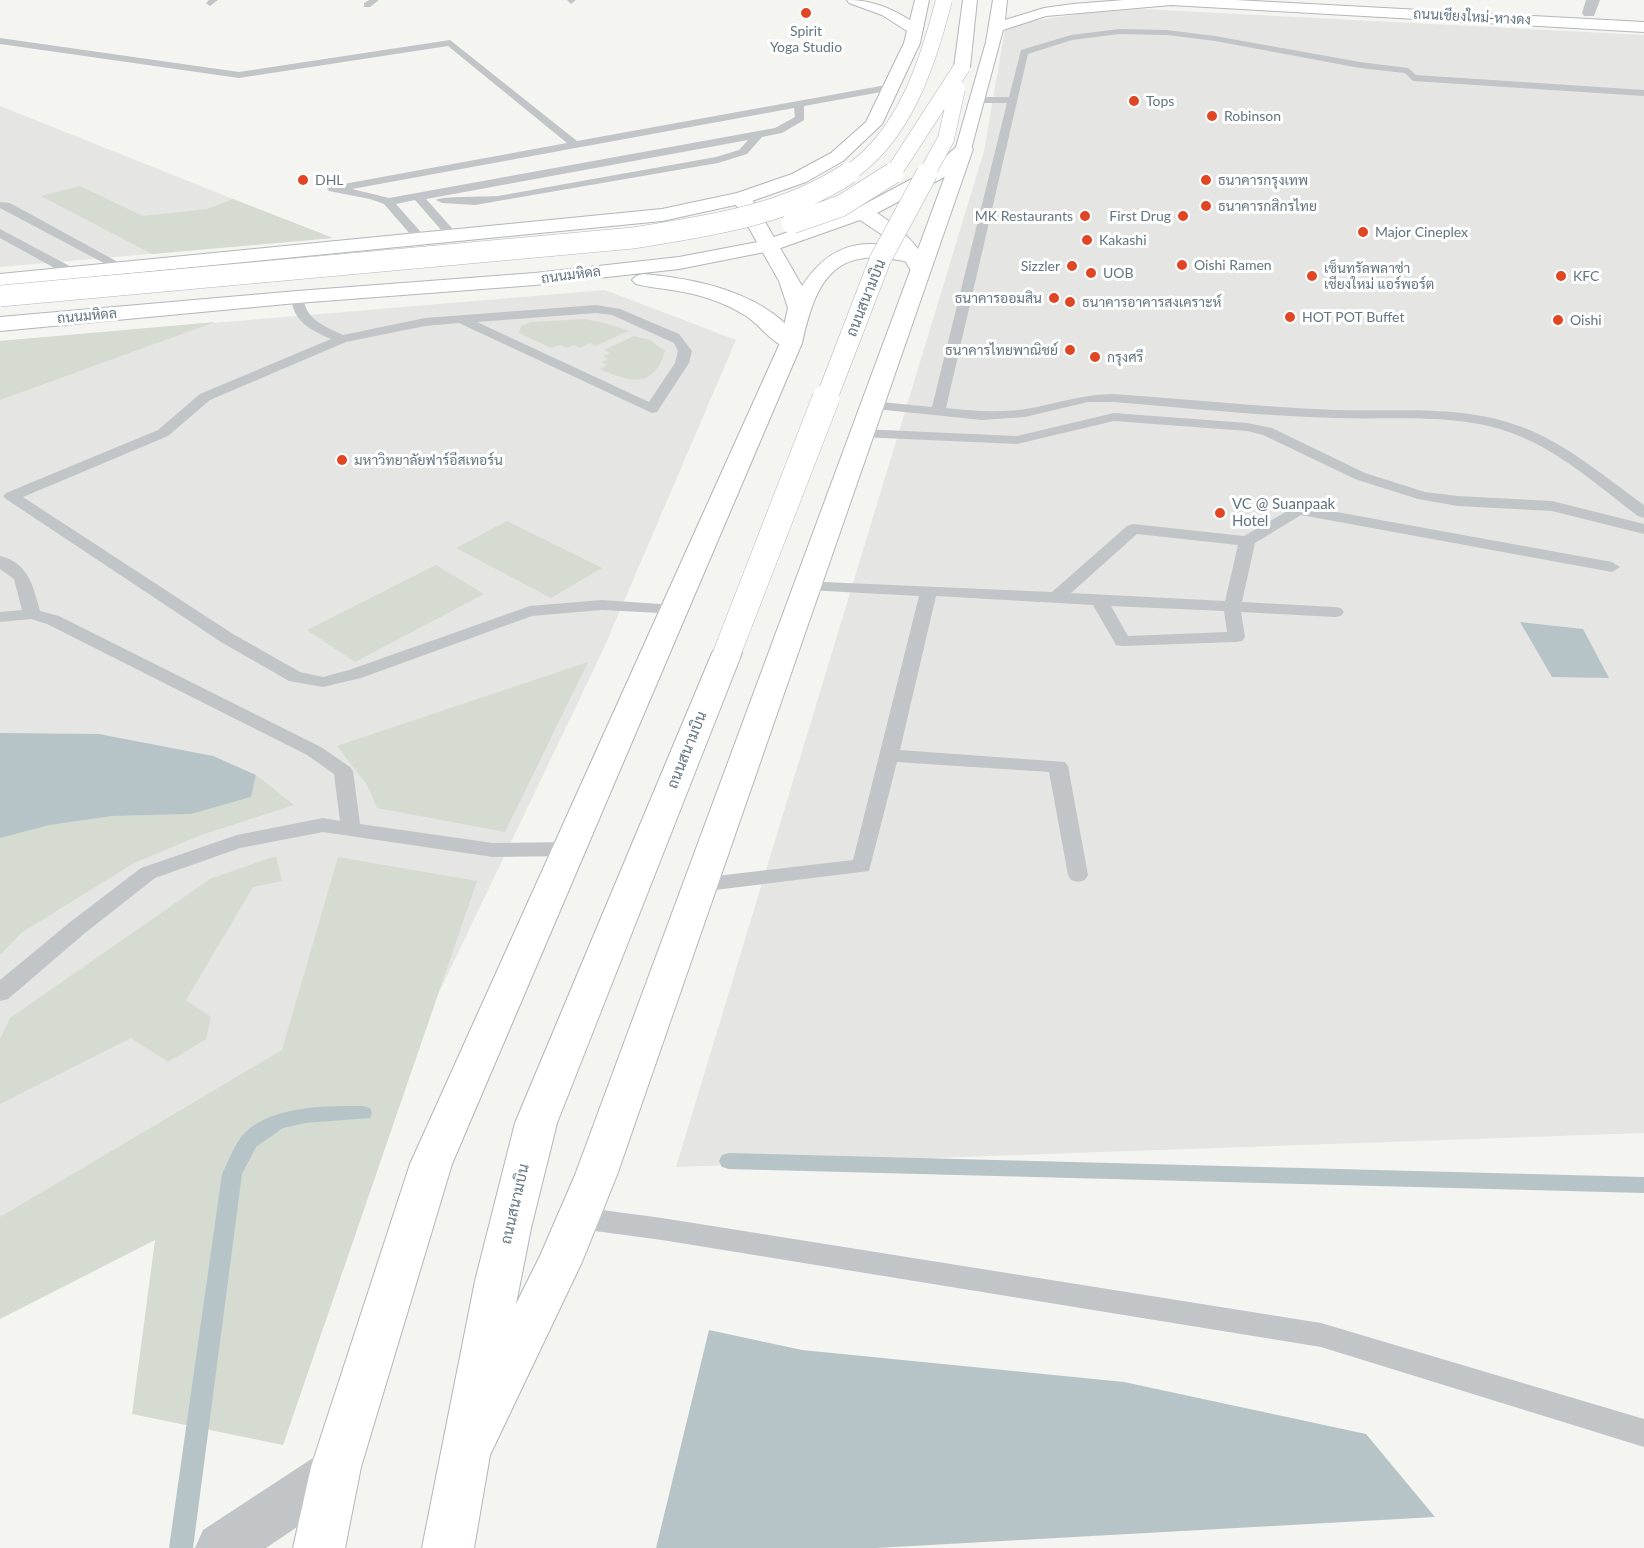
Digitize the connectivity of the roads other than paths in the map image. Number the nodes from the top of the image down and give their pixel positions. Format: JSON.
{"nodes":[{"id":1,"x":854,"y":0,"type":"edge"},
{"id":2,"x":922,"y":0,"type":"edge"},
{"id":3,"x":944,"y":0,"type":"edge"},
{"id":4,"x":970,"y":0,"type":"edge"},
{"id":5,"x":1000,"y":0,"type":"edge"},
{"id":6,"x":1156,"y":0,"type":"edge"},
{"id":7,"x":1342,"y":0,"type":"edge"},
{"id":8,"x":1170,"y":1,"type":"edge"},
{"id":9,"x":1591,"y":7,"type":"edge"},
{"id":10,"x":1644,"y":16,"type":"edge"},
{"id":11,"x":997,"y":27,"type":"junction"},
{"id":12,"x":1644,"y":27,"type":"edge"},
{"id":13,"x":916,"y":30,"type":"junction"},
{"id":14,"x":0,"y":41,"type":"edge"},
{"id":15,"x":962,"y":67,"type":"junction"},
{"id":16,"x":1377,"y":76,"type":"dead end"},
{"id":17,"x":1413,"y":78,"type":"junction"},
{"id":18,"x":892,"y":87,"type":"junction"},
{"id":19,"x":1644,"y":93,"type":"edge"},
{"id":20,"x":979,"y":100,"type":"junction"},
{"id":21,"x":1012,"y":100,"type":"junction"},
{"id":22,"x":799,"y":103,"type":"junction"},
{"id":23,"x":759,"y":134,"type":"junction"},
{"id":24,"x":574,"y":144,"type":"junction"},
{"id":25,"x":964,"y":149,"type":"junction"},
{"id":26,"x":418,"y":196,"type":"junction"},
{"id":27,"x":746,"y":196,"type":"junction"},
{"id":28,"x":387,"y":202,"type":"junction"},
{"id":29,"x":0,"y":205,"type":"edge"},
{"id":30,"x":863,"y":213,"type":"junction"},
{"id":31,"x":0,"y":232,"type":"edge"},
{"id":32,"x":453,"y":236,"type":"junction"},
{"id":33,"x":426,"y":238,"type":"junction"},
{"id":34,"x":768,"y":246,"type":"junction"},
{"id":35,"x":918,"y":264,"type":"junction"},
{"id":36,"x":121,"y":267,"type":"junction"},
{"id":37,"x":73,"y":273,"type":"junction"},
{"id":38,"x":535,"y":279,"type":"junction"},
{"id":39,"x":0,"y":280,"type":"edge"},
{"id":40,"x":432,"y":287,"type":"junction"},
{"id":41,"x":0,"y":296,"type":"edge"},
{"id":42,"x":297,"y":297,"type":"junction"},
{"id":43,"x":799,"y":308,"type":"junction"},
{"id":44,"x":0,"y":312,"type":"edge"},
{"id":45,"x":460,"y":320,"type":"junction"},
{"id":46,"x":0,"y":324,"type":"edge"},
{"id":47,"x":342,"y":339,"type":"junction"},
{"id":48,"x":791,"y":343,"type":"junction"},
{"id":49,"x":938,"y":412,"type":"junction"},
{"id":50,"x":866,"y":419,"type":"junction"},
{"id":51,"x":1644,"y":513,"type":"edge"},
{"id":52,"x":1644,"y":529,"type":"edge"},
{"id":53,"x":1247,"y":541,"type":"junction"},
{"id":54,"x":0,"y":561,"type":"edge"},
{"id":55,"x":1612,"y":567,"type":"dead end"},
{"id":56,"x":807,"y":585,"type":"junction"},
{"id":57,"x":929,"y":591,"type":"junction"},
{"id":58,"x":1057,"y":597,"type":"junction"},
{"id":59,"x":1099,"y":600,"type":"junction"},
{"id":60,"x":1232,"y":608,"type":"junction"},
{"id":61,"x":675,"y":610,"type":"junction"},
{"id":62,"x":1335,"y":612,"type":"dead end"},
{"id":63,"x":32,"y":614,"type":"junction"},
{"id":64,"x":0,"y":617,"type":"edge"},
{"id":65,"x":890,"y":755,"type":"junction"},
{"id":66,"x":351,"y":829,"type":"junction"},
{"id":67,"x":570,"y":849,"type":"junction"},
{"id":68,"x":1078,"y":875,"type":"dead end"},
{"id":69,"x":699,"y":885,"type":"junction"},
{"id":70,"x":0,"y":993,"type":"edge"},
{"id":71,"x":580,"y":1218,"type":"junction"},
{"id":72,"x":1644,"y":1433,"type":"edge"},
{"id":73,"x":466,"y":1451,"type":"junction"},
{"id":74,"x":334,"y":1473,"type":"junction"},
{"id":75,"x":221,"y":1548,"type":"edge"},
{"id":76,"x":319,"y":1548,"type":"edge"},
{"id":77,"x":448,"y":1548,"type":"edge"}],
"edges":[{"from":1,"to":13,"type":"main road"},
{"from":2,"to":13,"type":"main road"},
{"from":3,"to":41,"type":"main road","name":"ถนนมหิดล","bridge":true},
{"from":4,"to":15,"type":"main road","name":"ถนนมหิดล"},
{"from":5,"to":11,"type":"main road","name":"ถนนมหิดล"},
{"from":6,"to":8,"type":"main road","name":"ถนนเชียงใหม่-หางดง"},
{"from":7,"to":9,"type":"main road","name":"ถนนเชียงใหม่-หางดง"},
{"from":8,"to":11,"type":"main road"},
{"from":8,"to":12,"type":"main road","name":"ถนนเชียงใหม่-หางดง"},
{"from":9,"to":10,"type":"main road","name":"ถนนเชียงใหม่-หางดง"},
{"from":11,"to":20,"type":"main road","name":"ถนนมหิดล"},
{"from":13,"to":18,"type":"main road"},
{"from":14,"to":24,"type":"lane"},
{"from":15,"to":44,"type":"main road","name":"ถนนมหิดล","bridge":true},
{"from":15,"to":73,"type":"main road","name":"ถนนสนามบิน","bridge":true},
{"from":16,"to":17,"type":"lane"},
{"from":17,"to":19,"type":"lane"},
{"from":17,"to":21,"type":"lane"},
{"from":18,"to":22,"type":"lane"},
{"from":18,"to":27,"type":"main road"},
{"from":20,"to":21,"type":"lane"},
{"from":20,"to":25,"type":"main road","name":"ถนนมหิดล"},
{"from":21,"to":49,"type":"lane"},
{"from":22,"to":23,"type":"lane"},
{"from":22,"to":24,"type":"lane"},
{"from":23,"to":26,"type":"lane"},
{"from":23,"to":26,"type":"lane"},
{"from":24,"to":28,"type":"lane"},
{"from":25,"to":30,"type":"main road","name":"ถนนมหิดล"},
{"from":25,"to":35,"type":"main road","name":"ถนนสนามบิน"},
{"from":26,"to":28,"type":"lane"},
{"from":26,"to":32,"type":"lane"},
{"from":27,"to":30,"type":"main road"},
{"from":27,"to":32,"type":"main road"},
{"from":27,"to":34,"type":"main road"},
{"from":28,"to":33,"type":"lane"},
{"from":29,"to":36,"type":"lane"},
{"from":30,"to":34,"type":"main road","name":"ถนนมหิดล"},
{"from":30,"to":35,"type":"main road"},
{"from":31,"to":37,"type":"lane"},
{"from":32,"to":33,"type":"main road"},
{"from":33,"to":36,"type":"main road"},
{"from":33,"to":40,"type":"main road"},
{"from":34,"to":38,"type":"main road","name":"ถนนมหิดล"},
{"from":34,"to":43,"type":"main road"},
{"from":35,"to":43,"type":"main road"},
{"from":35,"to":50,"type":"main road","name":"ถนนสนามบิน"},
{"from":36,"to":37,"type":"main road"},
{"from":37,"to":39,"type":"main road"},
{"from":38,"to":40,"type":"main road","name":"ถนนมหิดล"},
{"from":38,"to":48,"type":"main road"},
{"from":40,"to":42,"type":"main road","name":"ถนนมหิดล"},
{"from":42,"to":46,"type":"main road","name":"ถนนมหิดล"},
{"from":42,"to":47,"type":"lane"},
{"from":43,"to":48,"type":"main road"},
{"from":45,"to":45,"type":"lane"},
{"from":45,"to":47,"type":"lane"},
{"from":47,"to":61,"type":"lane"},
{"from":48,"to":61,"type":"main road"},
{"from":49,"to":50,"type":"lane"},
{"from":49,"to":51,"type":"lane"},
{"from":50,"to":52,"type":"lane"},
{"from":50,"to":56,"type":"main road","name":"ถนนสนามบิน"},
{"from":53,"to":55,"type":"lane"},
{"from":53,"to":58,"type":"lane"},
{"from":53,"to":60,"type":"lane"},
{"from":54,"to":63,"type":"lane"},
{"from":56,"to":57,"type":"lane"},
{"from":56,"to":69,"type":"main road","name":"ถนนสนามบิน"},
{"from":57,"to":58,"type":"lane"},
{"from":57,"to":65,"type":"lane"},
{"from":58,"to":59,"type":"lane"},
{"from":59,"to":60,"type":"lane"},
{"from":59,"to":60,"type":"lane"},
{"from":60,"to":62,"type":"lane"},
{"from":61,"to":67,"type":"main road"},
{"from":63,"to":64,"type":"lane"},
{"from":63,"to":66,"type":"lane"},
{"from":65,"to":68,"type":"lane"},
{"from":65,"to":69,"type":"lane"},
{"from":66,"to":67,"type":"lane"},
{"from":66,"to":70,"type":"lane"},
{"from":67,"to":74,"type":"main road"},
{"from":69,"to":71,"type":"main road","name":"ถนนสนามบิน"},
{"from":71,"to":72,"type":"lane"},
{"from":71,"to":73,"type":"main road","name":"ถนนสนามบิน"},
{"from":73,"to":77,"type":"main road","name":"ถนนสนามบิน"},
{"from":74,"to":75,"type":"street"},
{"from":74,"to":76,"type":"main road"}]}
